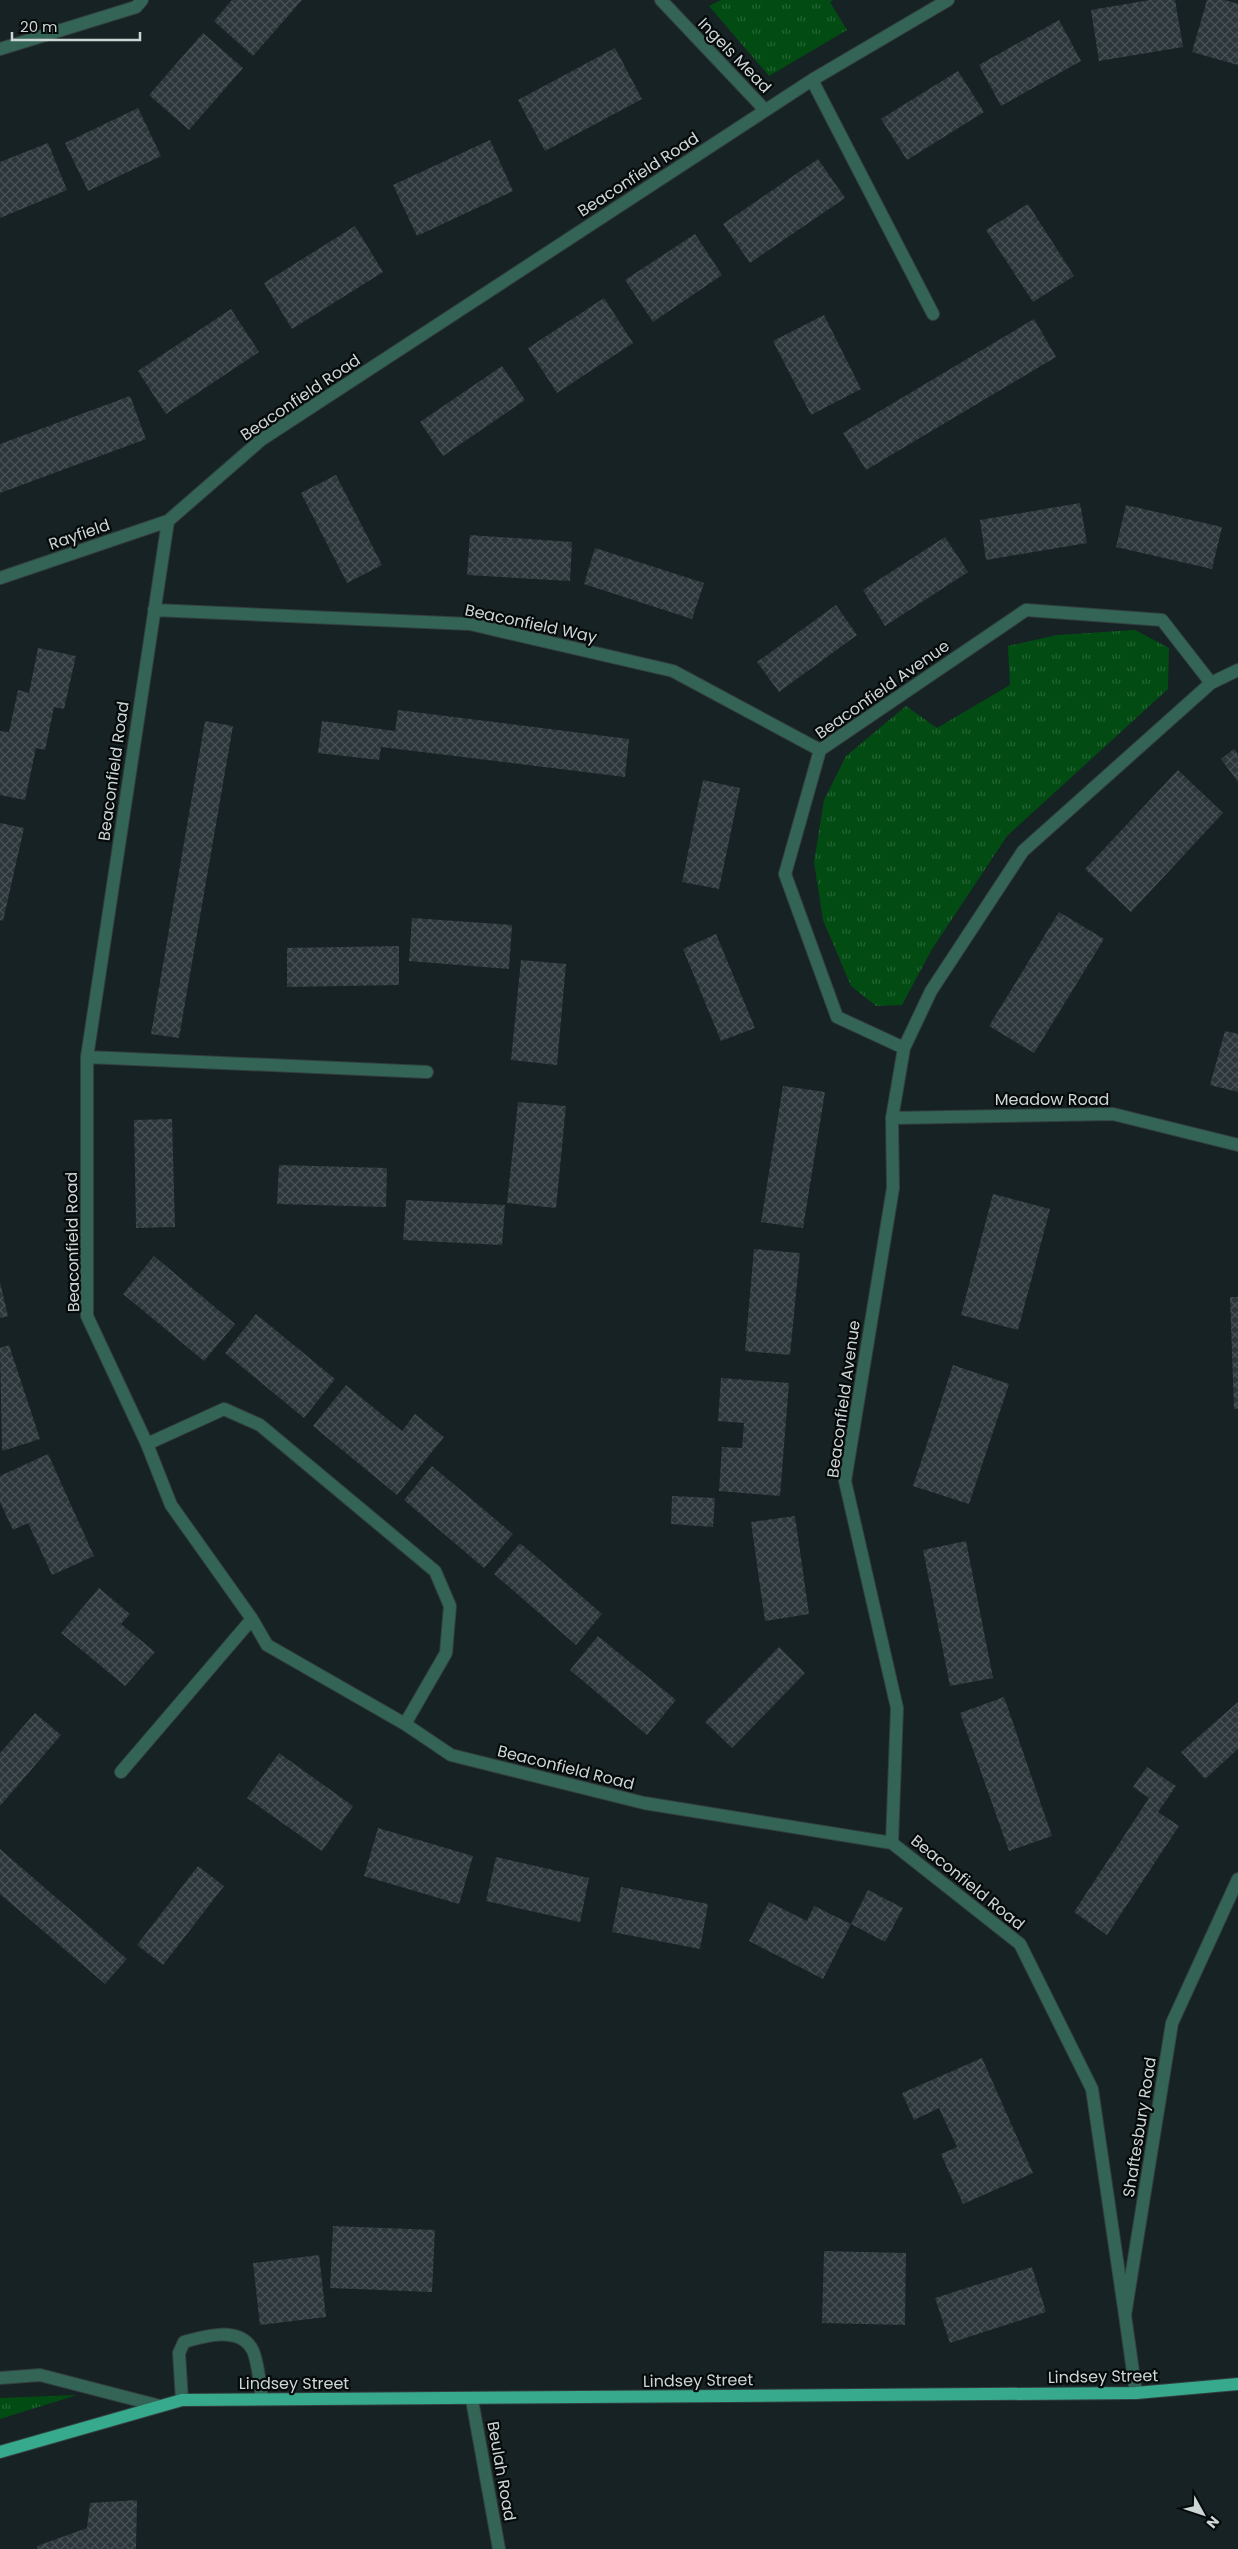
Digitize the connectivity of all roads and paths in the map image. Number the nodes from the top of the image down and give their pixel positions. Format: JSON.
{"nodes":[{"id":1,"x":142,"y":0,"type":"edge"},
{"id":2,"x":660,"y":0,"type":"edge"},
{"id":3,"x":948,"y":0,"type":"edge"},
{"id":4,"x":0,"y":49,"type":"edge"},
{"id":5,"x":812,"y":80,"type":"junction"},
{"id":6,"x":765,"y":110,"type":"junction"},
{"id":7,"x":933,"y":314,"type":"dead end"},
{"id":8,"x":168,"y":521,"type":"junction"},
{"id":9,"x":0,"y":578,"type":"edge"},
{"id":10,"x":154,"y":610,"type":"junction"},
{"id":11,"x":1238,"y":670,"type":"edge"},
{"id":12,"x":1212,"y":683,"type":"junction"},
{"id":13,"x":820,"y":750,"type":"junction"},
{"id":14,"x":904,"y":1048,"type":"junction"},
{"id":15,"x":87,"y":1057,"type":"junction"},
{"id":16,"x":427,"y":1072,"type":"dead end"},
{"id":17,"x":892,"y":1118,"type":"junction"},
{"id":18,"x":1238,"y":1145,"type":"edge"},
{"id":19,"x":147,"y":1444,"type":"junction"},
{"id":20,"x":252,"y":1619,"type":"junction"},
{"id":21,"x":405,"y":1724,"type":"junction"},
{"id":22,"x":121,"y":1772,"type":"dead end"},
{"id":23,"x":892,"y":1843,"type":"junction"},
{"id":24,"x":1238,"y":1879,"type":"edge"},
{"id":25,"x":1125,"y":2315,"type":"junction"},
{"id":26,"x":0,"y":2378,"type":"edge"},
{"id":27,"x":1238,"y":2384,"type":"edge"},
{"id":28,"x":1136,"y":2393,"type":"junction"},
{"id":29,"x":262,"y":2399,"type":"junction"},
{"id":30,"x":182,"y":2400,"type":"junction"},
{"id":31,"x":472,"y":2400,"type":"junction"},
{"id":32,"x":160,"y":2406,"type":"junction"},
{"id":33,"x":0,"y":2452,"type":"edge"},
{"id":34,"x":499,"y":2549,"type":"edge"}],
"edges":[{"from":1,"to":4,"type":"street"},
{"from":2,"to":6,"type":"street","name":"Ingels Mead"},
{"from":3,"to":5,"type":"street","name":"Beaconfield Road"},
{"from":5,"to":6,"type":"street","name":"Beaconfield Road"},
{"from":5,"to":7,"type":"street"},
{"from":6,"to":8,"type":"street","name":"Beaconfield Road"},
{"from":8,"to":9,"type":"street","name":"Rayfield"},
{"from":8,"to":10,"type":"street","name":"Beaconfield Road"},
{"from":10,"to":13,"type":"street","name":"Beaconfield Way"},
{"from":10,"to":15,"type":"street","name":"Beaconfield Road"},
{"from":11,"to":12,"type":"street","name":"Beaconfield Avenue"},
{"from":12,"to":13,"type":"street","name":"Beaconfield Avenue"},
{"from":12,"to":14,"type":"street","name":"Beaconfield Avenue"},
{"from":13,"to":14,"type":"street","name":"Beaconfield Avenue"},
{"from":14,"to":17,"type":"street","name":"Beaconfield Avenue"},
{"from":15,"to":16,"type":"street"},
{"from":15,"to":19,"type":"street","name":"Beaconfield Road"},
{"from":17,"to":18,"type":"street","name":"Meadow Road"},
{"from":17,"to":23,"type":"street","name":"Beaconfield Avenue"},
{"from":19,"to":20,"type":"street","name":"Beaconfield Road"},
{"from":19,"to":21,"type":"street"},
{"from":20,"to":21,"type":"street","name":"Beaconfield Road"},
{"from":20,"to":22,"type":"street"},
{"from":21,"to":23,"type":"street","name":"Beaconfield Road"},
{"from":23,"to":25,"type":"street","name":"Beaconfield Road"},
{"from":24,"to":25,"type":"street","name":"Shaftesbury Road"},
{"from":25,"to":28,"type":"street","name":"Shaftesbury Road"},
{"from":26,"to":32,"type":"street","name":"Lindsey Street"},
{"from":27,"to":28,"type":"main road","name":"Lindsey Street"},
{"from":28,"to":31,"type":"main road","name":"Lindsey Street"},
{"from":29,"to":30,"type":"main road","name":"Lindsey Street"},
{"from":29,"to":30,"type":"street"},
{"from":29,"to":31,"type":"main road","name":"Lindsey Street"},
{"from":30,"to":32,"type":"main road","name":"Lindsey Street"},
{"from":31,"to":34,"type":"street","name":"Beulah Road"},
{"from":32,"to":33,"type":"main road","name":"Lindsey Street"}]}
